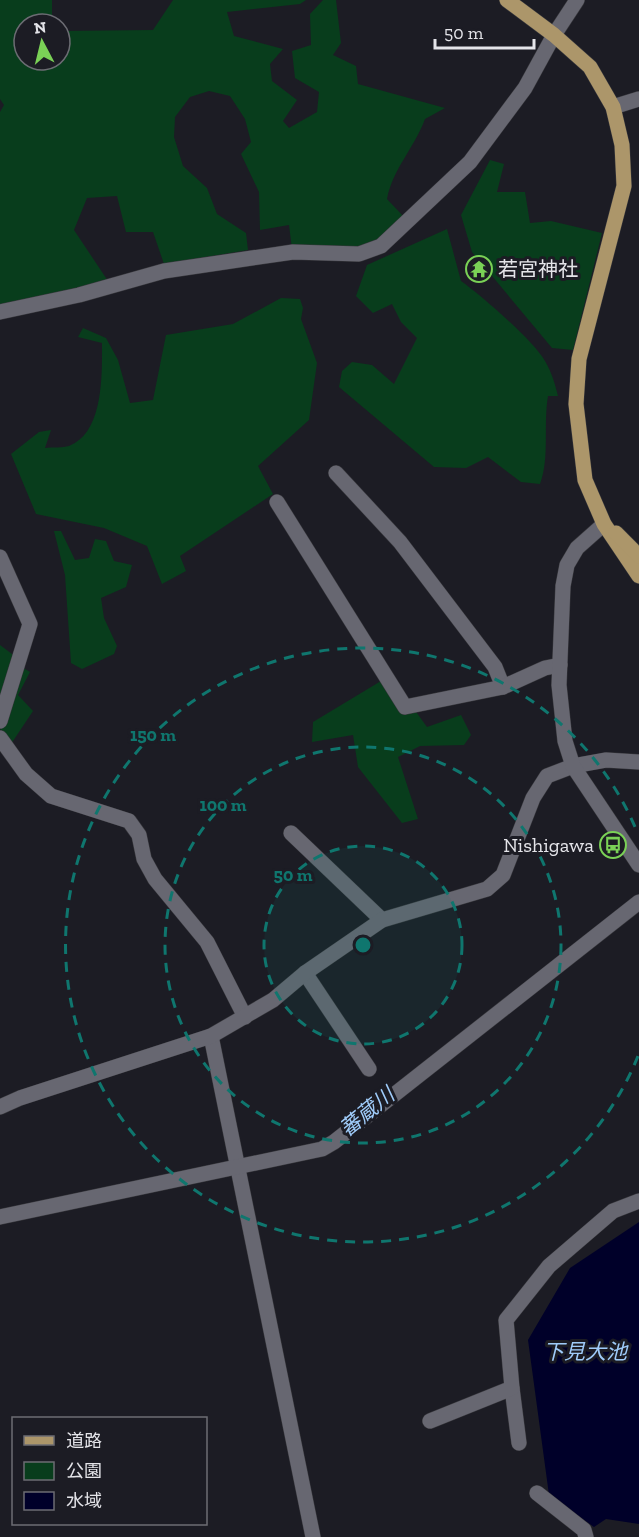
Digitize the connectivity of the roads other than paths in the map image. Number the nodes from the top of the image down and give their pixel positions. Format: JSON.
{"nodes":[{"id":1,"x":507,"y":0,"type":"edge"},
{"id":2,"x":577,"y":0,"type":"edge"},
{"id":3,"x":554,"y":35,"type":"junction"},
{"id":4,"x":639,"y":99,"type":"edge"},
{"id":5,"x":613,"y":107,"type":"junction"},
{"id":6,"x":0,"y":312,"type":"edge"},
{"id":7,"x":336,"y":473,"type":"dead end"},
{"id":8,"x":277,"y":502,"type":"dead end"},
{"id":9,"x":604,"y":524,"type":"junction"},
{"id":10,"x":639,"y":556,"type":"edge"},
{"id":11,"x":0,"y":557,"type":"edge"},
{"id":12,"x":639,"y":576,"type":"edge"},
{"id":13,"x":560,"y":665,"type":"junction"},
{"id":14,"x":503,"y":687,"type":"junction"},
{"id":15,"x":0,"y":721,"type":"edge"},
{"id":16,"x":0,"y":738,"type":"edge"},
{"id":17,"x":639,"y":762,"type":"edge"},
{"id":18,"x":573,"y":766,"type":"junction"},
{"id":19,"x":291,"y":833,"type":"dead end"},
{"id":20,"x":639,"y":865,"type":"edge"},
{"id":21,"x":639,"y":902,"type":"edge"},
{"id":22,"x":382,"y":920,"type":"junction"},
{"id":23,"x":305,"y":974,"type":"junction"},
{"id":24,"x":245,"y":1017,"type":"junction"},
{"id":25,"x":211,"y":1036,"type":"junction"},
{"id":26,"x":369,"y":1069,"type":"dead end"},
{"id":27,"x":0,"y":1107,"type":"edge"},
{"id":28,"x":237,"y":1164,"type":"junction"},
{"id":29,"x":639,"y":1201,"type":"edge"},
{"id":30,"x":0,"y":1217,"type":"edge"},
{"id":31,"x":512,"y":1388,"type":"junction"},
{"id":32,"x":430,"y":1421,"type":"dead end"},
{"id":33,"x":519,"y":1443,"type":"dead end"},
{"id":34,"x":537,"y":1493,"type":"dead end"},
{"id":35,"x":313,"y":1537,"type":"edge"},
{"id":36,"x":586,"y":1537,"type":"edge"}],
"edges":[{"from":1,"to":3,"type":"main road"},
{"from":2,"to":3,"type":"street"},
{"from":3,"to":5,"type":"main road"},
{"from":3,"to":6,"type":"street"},
{"from":4,"to":5,"type":"street"},
{"from":5,"to":9,"type":"main road"},
{"from":7,"to":14,"type":"street"},
{"from":8,"to":14,"type":"street"},
{"from":9,"to":10,"type":"main road"},
{"from":9,"to":12,"type":"main road"},
{"from":9,"to":13,"type":"street"},
{"from":11,"to":15,"type":"street"},
{"from":13,"to":14,"type":"street"},
{"from":13,"to":18,"type":"street"},
{"from":16,"to":24,"type":"street"},
{"from":17,"to":18,"type":"street"},
{"from":18,"to":20,"type":"street"},
{"from":18,"to":22,"type":"street"},
{"from":19,"to":22,"type":"street"},
{"from":21,"to":28,"type":"street"},
{"from":22,"to":23,"type":"street"},
{"from":23,"to":24,"type":"street"},
{"from":23,"to":26,"type":"street"},
{"from":24,"to":25,"type":"street"},
{"from":25,"to":27,"type":"street"},
{"from":25,"to":28,"type":"street"},
{"from":28,"to":30,"type":"street"},
{"from":28,"to":35,"type":"street"},
{"from":29,"to":31,"type":"street"},
{"from":31,"to":32,"type":"street"},
{"from":31,"to":33,"type":"street"},
{"from":34,"to":36,"type":"street"}]}
